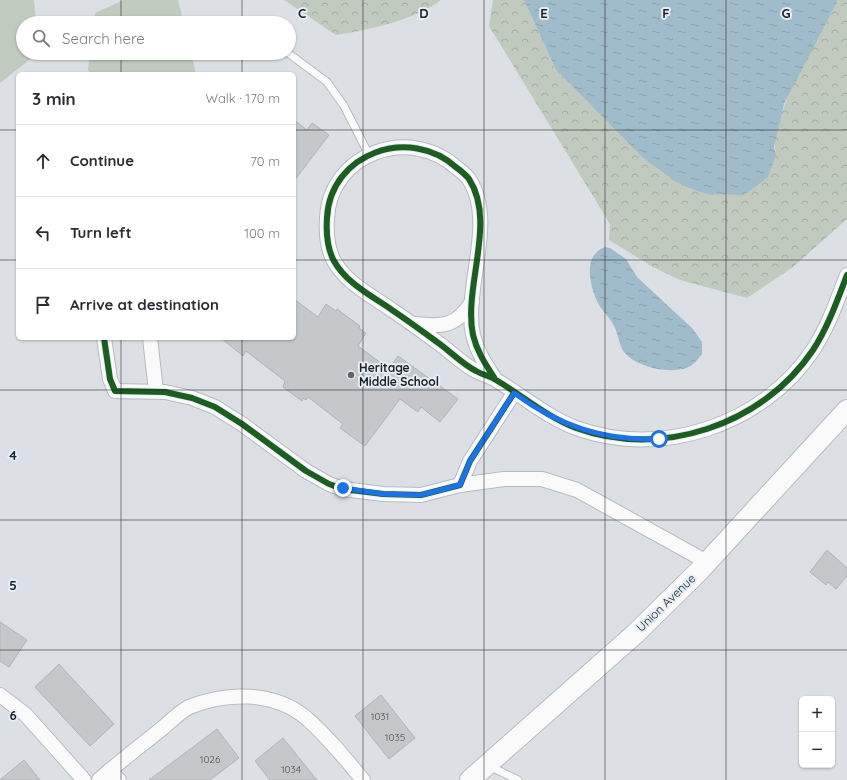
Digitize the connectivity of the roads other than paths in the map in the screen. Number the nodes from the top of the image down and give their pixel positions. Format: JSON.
{"nodes":[{"id":1,"x":296,"y":59,"type":"edge"},
{"id":2,"x":369,"y":155,"type":"junction"},
{"id":3,"x":847,"y":275,"type":"edge"},
{"id":4,"x":472,"y":302,"type":"junction"},
{"id":5,"x":413,"y":324,"type":"junction"},
{"id":6,"x":104,"y":340,"type":"edge"},
{"id":7,"x":150,"y":340,"type":"edge"},
{"id":8,"x":495,"y":379,"type":"junction"},
{"id":9,"x":156,"y":391,"type":"junction"},
{"id":10,"x":514,"y":393,"type":"junction"},
{"id":11,"x":847,"y":410,"type":"edge"},
{"id":12,"x":460,"y":485,"type":"junction"},
{"id":13,"x":707,"y":562,"type":"junction"},
{"id":14,"x":0,"y":695,"type":"edge"},
{"id":15,"x":487,"y":765,"type":"junction"},
{"id":16,"x":114,"y":775,"type":"edge"},
{"id":17,"x":84,"y":780,"type":"edge"},
{"id":18,"x":99,"y":780,"type":"edge"},
{"id":19,"x":363,"y":780,"type":"edge"},
{"id":20,"x":470,"y":780,"type":"edge"},
{"id":21,"x":518,"y":780,"type":"edge"}],
"edges":[{"from":1,"to":2,"type":"lane"},
{"from":2,"to":4,"type":"street"},
{"from":2,"to":5,"type":"street"},
{"from":3,"to":10,"type":"street"},
{"from":4,"to":5,"type":"street"},
{"from":4,"to":8,"type":"street"},
{"from":5,"to":8,"type":"street"},
{"from":6,"to":9,"type":"street"},
{"from":7,"to":9,"type":"street"},
{"from":8,"to":10,"type":"street"},
{"from":9,"to":12,"type":"street"},
{"from":10,"to":12,"type":"street"},
{"from":11,"to":13,"type":"street","name":"Union Avenue"},
{"from":12,"to":13,"type":"street"},
{"from":13,"to":15,"type":"street","name":"Union Avenue"},
{"from":14,"to":17,"type":"street"},
{"from":15,"to":20,"type":"street","name":"Union Avenue"},
{"from":15,"to":21,"type":"lane"},
{"from":16,"to":18,"type":"street"},
{"from":16,"to":19,"type":"street"}]}
